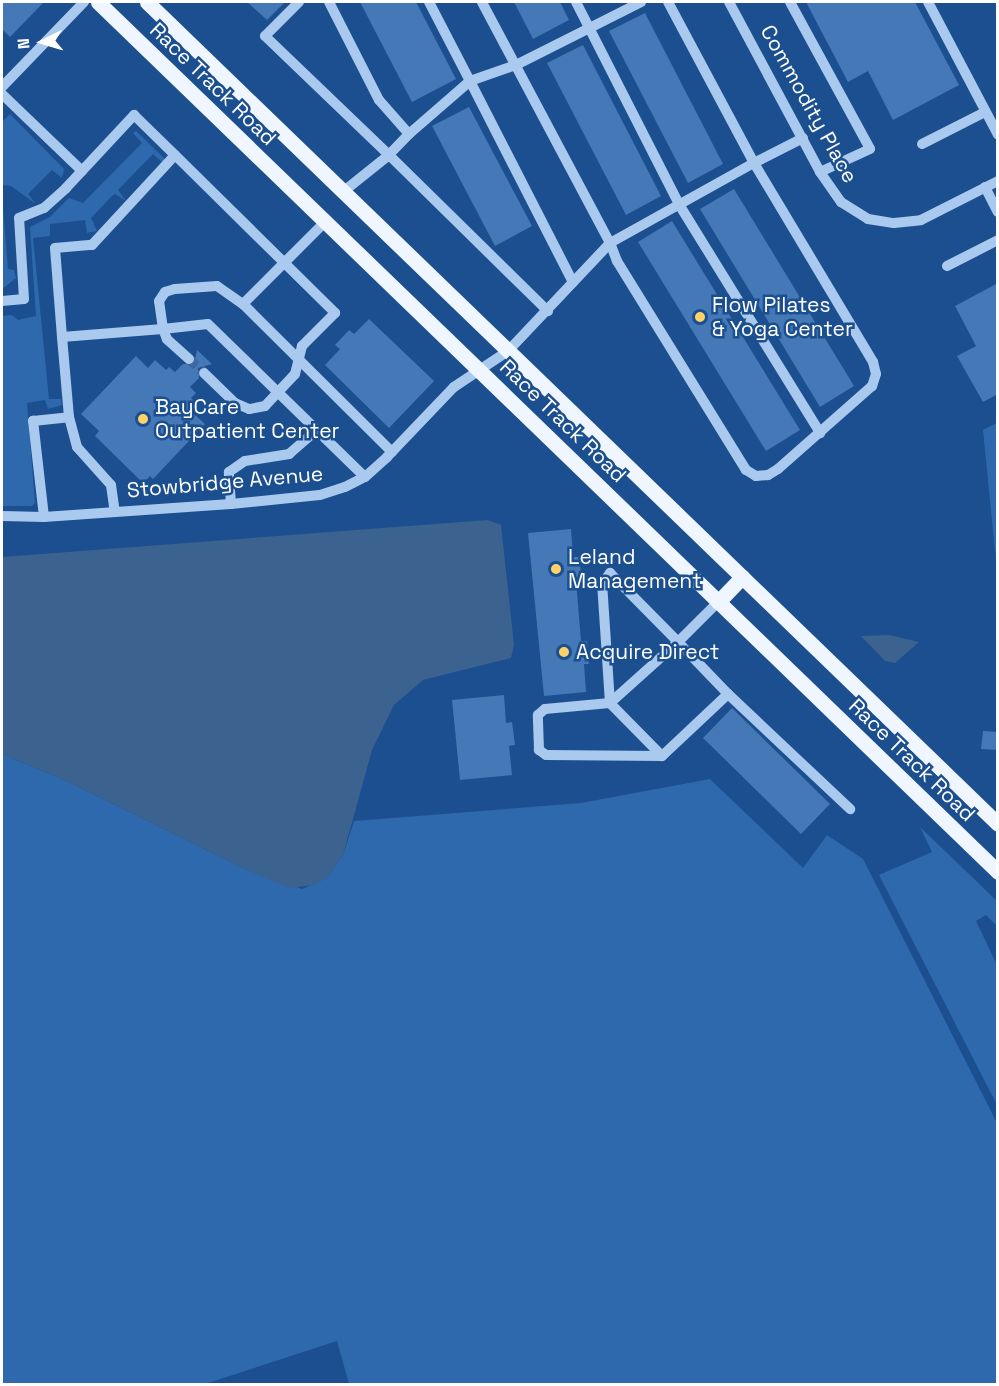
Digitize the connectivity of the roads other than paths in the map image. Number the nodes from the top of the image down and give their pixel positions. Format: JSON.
{"nodes":[{"id":1,"x":84,"y":2,"type":"edge"},
{"id":2,"x":98,"y":2,"type":"edge"},
{"id":3,"x":147,"y":2,"type":"edge"},
{"id":4,"x":299,"y":2,"type":"edge"},
{"id":5,"x":328,"y":2,"type":"edge"},
{"id":6,"x":429,"y":2,"type":"edge"},
{"id":7,"x":482,"y":2,"type":"edge"},
{"id":8,"x":576,"y":2,"type":"edge"},
{"id":9,"x":641,"y":2,"type":"edge"},
{"id":10,"x":668,"y":2,"type":"edge"},
{"id":11,"x":729,"y":2,"type":"edge"},
{"id":12,"x":790,"y":2,"type":"edge"},
{"id":13,"x":928,"y":2,"type":"edge"},
{"id":14,"x":589,"y":25,"type":"junction"},
{"id":15,"x":516,"y":65,"type":"junction"},
{"id":16,"x":470,"y":81,"type":"junction"},
{"id":17,"x":2,"y":87,"type":"edge"},
{"id":18,"x":2,"y":94,"type":"edge"},
{"id":19,"x":985,"y":112,"type":"junction"},
{"id":20,"x":409,"y":134,"type":"junction"},
{"id":21,"x":998,"y":135,"type":"edge"},
{"id":22,"x":803,"y":138,"type":"junction"},
{"id":23,"x":922,"y":144,"type":"dead end"},
{"id":24,"x":175,"y":155,"type":"junction"},
{"id":25,"x":389,"y":155,"type":"junction"},
{"id":26,"x":754,"y":163,"type":"junction"},
{"id":27,"x":82,"y":171,"type":"junction"},
{"id":28,"x":820,"y":172,"type":"junction"},
{"id":29,"x":998,"y":181,"type":"edge"},
{"id":30,"x":985,"y":187,"type":"junction"},
{"id":31,"x":344,"y":191,"type":"junction"},
{"id":32,"x":680,"y":206,"type":"junction"},
{"id":33,"x":998,"y":212,"type":"edge"},
{"id":34,"x":326,"y":222,"type":"junction"},
{"id":35,"x":998,"y":240,"type":"edge"},
{"id":36,"x":610,"y":243,"type":"junction"},
{"id":37,"x":284,"y":262,"type":"junction"},
{"id":38,"x":947,"y":266,"type":"dead end"},
{"id":39,"x":573,"y":282,"type":"junction"},
{"id":40,"x":2,"y":301,"type":"edge"},
{"id":41,"x":243,"y":304,"type":"junction"},
{"id":42,"x":548,"y":311,"type":"junction"},
{"id":43,"x":163,"y":329,"type":"junction"},
{"id":44,"x":62,"y":337,"type":"junction"},
{"id":45,"x":508,"y":351,"type":"junction"},
{"id":46,"x":189,"y":359,"type":"tunnel mouth"},
{"id":47,"x":297,"y":360,"type":"junction"},
{"id":48,"x":480,"y":370,"type":"junction"},
{"id":49,"x":204,"y":373,"type":"tunnel mouth"},
{"id":50,"x":279,"y":393,"type":"junction"},
{"id":51,"x":69,"y":417,"type":"junction"},
{"id":52,"x":317,"y":430,"type":"junction"},
{"id":53,"x":820,"y":433,"type":"junction"},
{"id":54,"x":392,"y":452,"type":"junction"},
{"id":55,"x":365,"y":477,"type":"junction"},
{"id":56,"x":231,"y":504,"type":"junction"},
{"id":57,"x":115,"y":513,"type":"junction"},
{"id":58,"x":2,"y":516,"type":"edge"},
{"id":59,"x":44,"y":517,"type":"junction"},
{"id":60,"x":742,"y":577,"type":"junction"},
{"id":61,"x":718,"y":602,"type":"junction"},
{"id":62,"x":678,"y":642,"type":"junction"},
{"id":63,"x":728,"y":694,"type":"junction"},
{"id":64,"x":610,"y":704,"type":"junction"},
{"id":65,"x":662,"y":756,"type":"junction"},
{"id":66,"x":850,"y":808,"type":"dead end"},
{"id":67,"x":998,"y":824,"type":"edge"},
{"id":68,"x":998,"y":872,"type":"edge"}],
"edges":[{"from":1,"to":17,"type":"street"},
{"from":2,"to":34,"type":"main road","name":"Race Track Road"},
{"from":3,"to":31,"type":"main road","name":"Race Track Road"},
{"from":4,"to":25,"type":"street"},
{"from":5,"to":20,"type":"street"},
{"from":6,"to":16,"type":"street"},
{"from":7,"to":15,"type":"street"},
{"from":8,"to":14,"type":"street"},
{"from":9,"to":14,"type":"street"},
{"from":10,"to":26,"type":"street"},
{"from":11,"to":22,"type":"street","name":"Commodity Place"},
{"from":12,"to":28,"type":"street"},
{"from":13,"to":19,"type":"street"},
{"from":14,"to":15,"type":"street"},
{"from":14,"to":32,"type":"street"},
{"from":15,"to":16,"type":"street"},
{"from":15,"to":36,"type":"street"},
{"from":16,"to":20,"type":"street"},
{"from":16,"to":39,"type":"street"},
{"from":18,"to":27,"type":"street"},
{"from":19,"to":21,"type":"street"},
{"from":19,"to":23,"type":"street"},
{"from":20,"to":25,"type":"street"},
{"from":22,"to":26,"type":"street","name":"Stowbridge Avenue"},
{"from":22,"to":28,"type":"street","name":"Commodity Place"},
{"from":24,"to":27,"type":"street"},
{"from":24,"to":37,"type":"street"},
{"from":24,"to":44,"type":"street"},
{"from":25,"to":31,"type":"street"},
{"from":25,"to":42,"type":"street"},
{"from":26,"to":32,"type":"street","name":"Stowbridge Avenue"},
{"from":26,"to":53,"type":"street"},
{"from":27,"to":40,"type":"street"},
{"from":28,"to":30,"type":"street","name":"Commodity Place"},
{"from":29,"to":30,"type":"street","name":"Commodity Place"},
{"from":30,"to":33,"type":"street"},
{"from":31,"to":45,"type":"main road","name":"Race Track Road"},
{"from":32,"to":36,"type":"street","name":"Stowbridge Avenue"},
{"from":32,"to":53,"type":"street"},
{"from":34,"to":37,"type":"street"},
{"from":34,"to":48,"type":"main road","name":"Race Track Road"},
{"from":35,"to":38,"type":"street"},
{"from":36,"to":39,"type":"street","name":"Stowbridge Avenue"},
{"from":36,"to":53,"type":"street"},
{"from":37,"to":41,"type":"street"},
{"from":37,"to":47,"type":"street"},
{"from":39,"to":42,"type":"street","name":"Stowbridge Avenue"},
{"from":41,"to":43,"type":"street"},
{"from":41,"to":47,"type":"street"},
{"from":42,"to":45,"type":"street","name":"Stowbridge Avenue"},
{"from":43,"to":44,"type":"street"},
{"from":43,"to":46,"type":"street"},
{"from":43,"to":50,"type":"street"},
{"from":44,"to":51,"type":"street"},
{"from":45,"to":48,"type":"street","name":"Stowbridge Avenue"},
{"from":45,"to":60,"type":"main road","name":"Race Track Road"},
{"from":47,"to":50,"type":"street"},
{"from":47,"to":54,"type":"street"},
{"from":48,"to":54,"type":"street","name":"Stowbridge Avenue"},
{"from":48,"to":61,"type":"main road","name":"Race Track Road"},
{"from":49,"to":50,"type":"street"},
{"from":50,"to":52,"type":"street"},
{"from":51,"to":57,"type":"street"},
{"from":51,"to":59,"type":"street"},
{"from":52,"to":55,"type":"street"},
{"from":52,"to":56,"type":"street"},
{"from":54,"to":55,"type":"street","name":"Stowbridge Avenue"},
{"from":55,"to":56,"type":"street","name":"Stowbridge Avenue"},
{"from":56,"to":57,"type":"street","name":"Stowbridge Avenue"},
{"from":57,"to":59,"type":"street","name":"Stowbridge Avenue"},
{"from":58,"to":59,"type":"street","name":"Stowbridge Avenue"},
{"from":60,"to":61,"type":"main road"},
{"from":60,"to":67,"type":"main road","name":"Race Track Road"},
{"from":61,"to":62,"type":"street"},
{"from":61,"to":68,"type":"main road","name":"Race Track Road"},
{"from":62,"to":63,"type":"street"},
{"from":62,"to":64,"type":"street"},
{"from":62,"to":64,"type":"street"},
{"from":63,"to":65,"type":"street"},
{"from":63,"to":66,"type":"street"},
{"from":64,"to":65,"type":"street"},
{"from":64,"to":65,"type":"street"}]}
